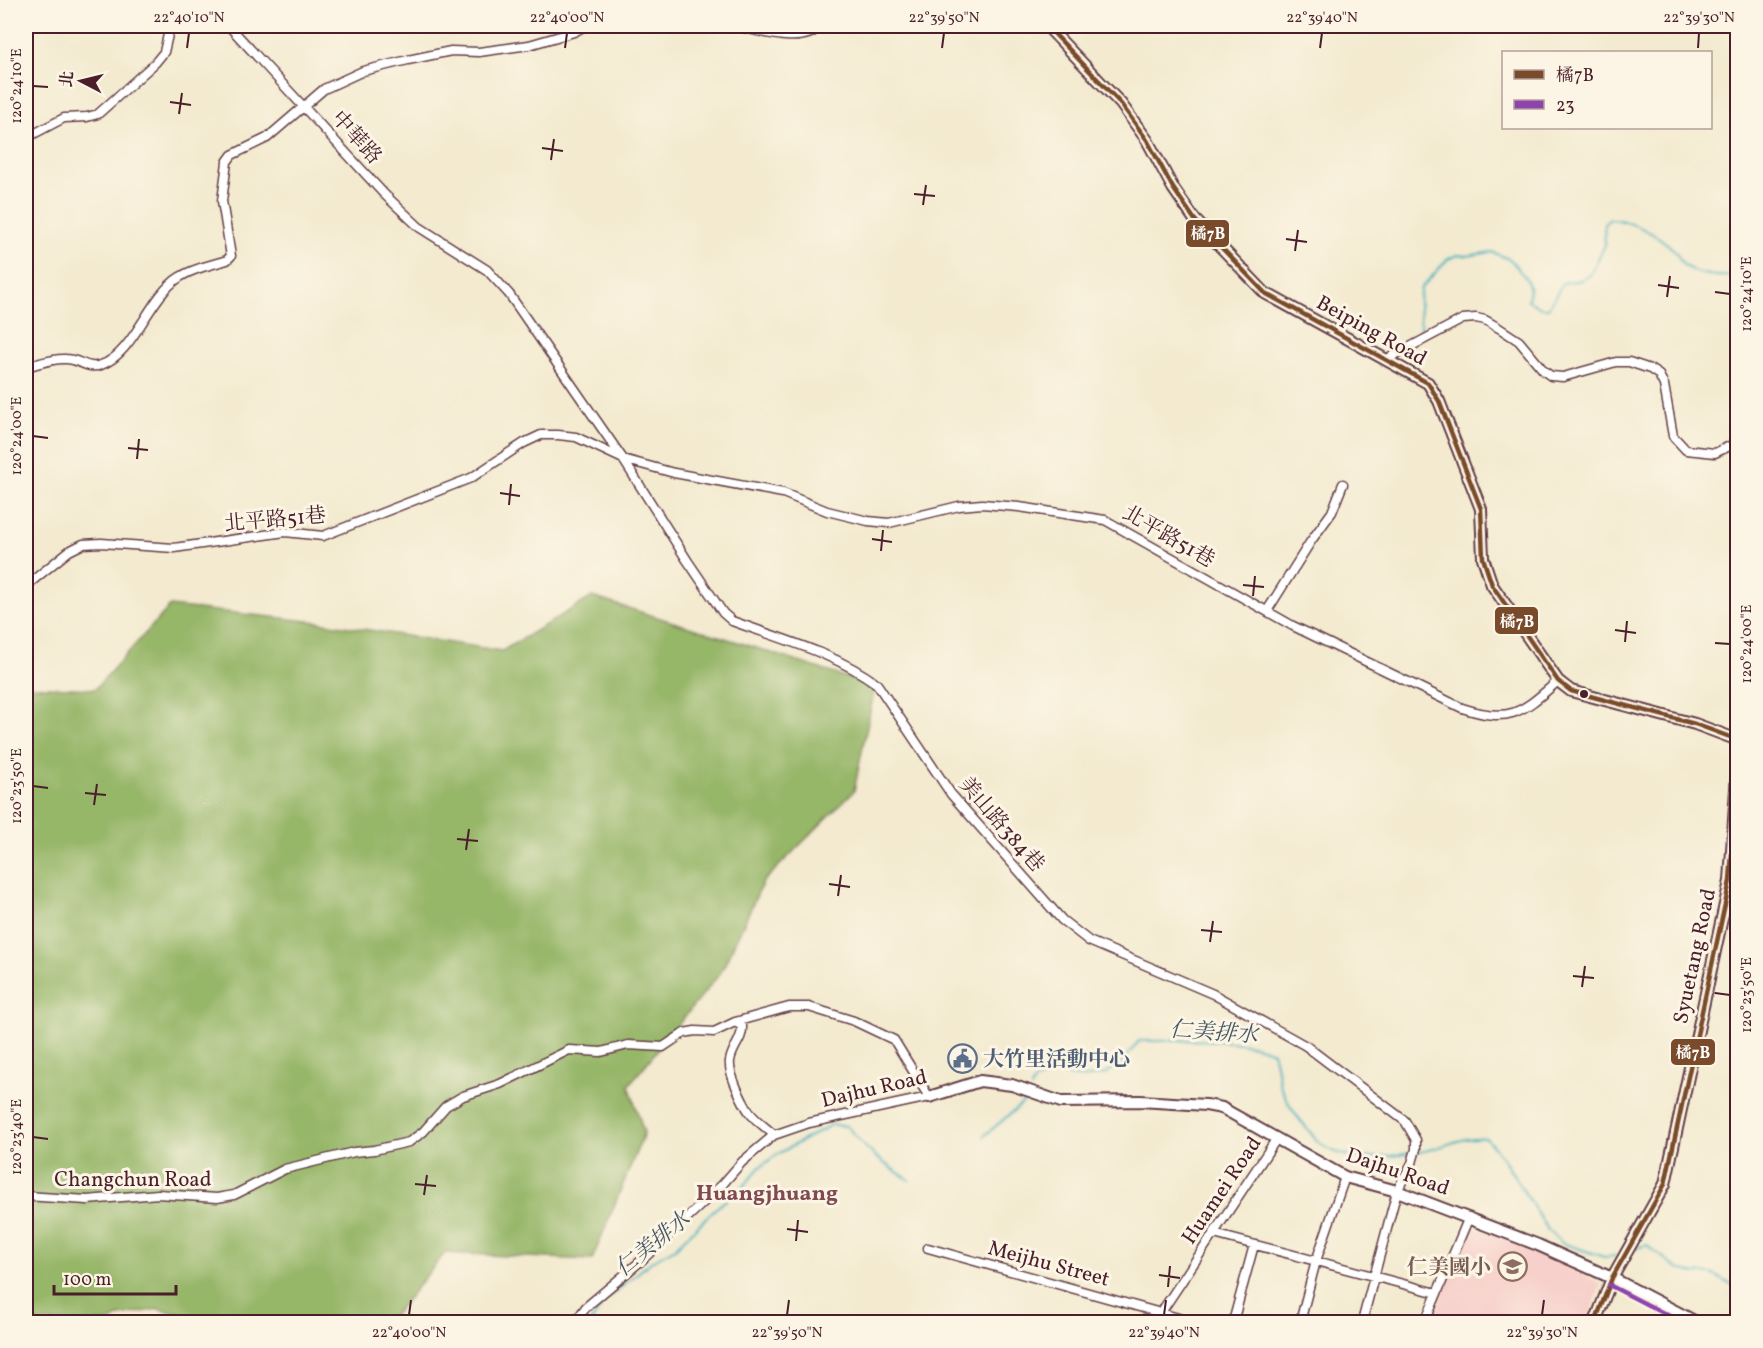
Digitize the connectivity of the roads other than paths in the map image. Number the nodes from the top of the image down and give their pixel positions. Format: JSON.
{"nodes":[{"id":1,"x":170,"y":26,"type":"edge"},
{"id":2,"x":229,"y":26,"type":"edge"},
{"id":3,"x":585,"y":26,"type":"edge"},
{"id":4,"x":735,"y":26,"type":"edge"},
{"id":5,"x":819,"y":26,"type":"edge"},
{"id":6,"x":1047,"y":26,"type":"edge"},
{"id":7,"x":303,"y":105,"type":"junction"},
{"id":8,"x":26,"y":138,"type":"edge"},
{"id":9,"x":1385,"y":360,"type":"junction"},
{"id":10,"x":26,"y":367,"type":"edge"},
{"id":11,"x":1737,"y":442,"type":"edge"},
{"id":12,"x":623,"y":459,"type":"junction"},
{"id":13,"x":1343,"y":484,"type":"dead end"},
{"id":14,"x":26,"y":586,"type":"edge"},
{"id":15,"x":1267,"y":611,"type":"junction"},
{"id":16,"x":1558,"y":681,"type":"junction"},
{"id":17,"x":1737,"y":740,"type":"edge"},
{"id":18,"x":1737,"y":758,"type":"edge"},
{"id":19,"x":735,"y":1022,"type":"junction"},
{"id":20,"x":929,"y":1097,"type":"junction"},
{"id":21,"x":774,"y":1136,"type":"junction"},
{"id":22,"x":1277,"y":1138,"type":"junction"},
{"id":23,"x":1346,"y":1177,"type":"junction"},
{"id":24,"x":1397,"y":1191,"type":"junction"},
{"id":25,"x":26,"y":1196,"type":"edge"},
{"id":26,"x":1469,"y":1217,"type":"junction"},
{"id":27,"x":1214,"y":1234,"type":"junction"},
{"id":28,"x":1254,"y":1245,"type":"junction"},
{"id":29,"x":928,"y":1248,"type":"dead end"},
{"id":30,"x":1316,"y":1261,"type":"junction"},
{"id":31,"x":1374,"y":1276,"type":"junction"},
{"id":32,"x":1612,"y":1278,"type":"junction"},
{"id":33,"x":1437,"y":1293,"type":"junction"},
{"id":34,"x":1159,"y":1318,"type":"edge"},
{"id":35,"x":575,"y":1323,"type":"edge"},
{"id":36,"x":1193,"y":1323,"type":"edge"},
{"id":37,"x":1233,"y":1323,"type":"edge"},
{"id":38,"x":1300,"y":1323,"type":"edge"},
{"id":39,"x":1362,"y":1323,"type":"edge"},
{"id":40,"x":1425,"y":1323,"type":"edge"},
{"id":41,"x":1595,"y":1323,"type":"edge"},
{"id":42,"x":1696,"y":1323,"type":"edge"}],
"edges":[{"from":1,"to":8,"type":"street"},
{"from":2,"to":7,"type":"street","name":"中華路"},
{"from":3,"to":7,"type":"street"},
{"from":4,"to":5,"type":"street"},
{"from":6,"to":9,"type":"street","name":"Beiping Road"},
{"from":7,"to":10,"type":"street"},
{"from":7,"to":12,"type":"street","name":"中華路"},
{"from":9,"to":11,"type":"street"},
{"from":9,"to":16,"type":"street","name":"Beiping Road"},
{"from":12,"to":14,"type":"street","name":"北平路51巷"},
{"from":12,"to":15,"type":"street","name":"北平路51巷"},
{"from":12,"to":24,"type":"street","name":"美山路384巷"},
{"from":13,"to":15,"type":"street"},
{"from":15,"to":16,"type":"street","name":"北平路51巷"},
{"from":16,"to":17,"type":"street","name":"Beiping Road"},
{"from":18,"to":32,"type":"street","name":"Syuetang Road"},
{"from":19,"to":20,"type":"street","name":"Changchun Road"},
{"from":19,"to":21,"type":"street"},
{"from":19,"to":25,"type":"street","name":"Changchun Road"},
{"from":20,"to":21,"type":"street","name":"Dajhu Road"},
{"from":20,"to":22,"type":"street","name":"Dajhu Road"},
{"from":21,"to":35,"type":"street","name":"Dajhu Road"},
{"from":22,"to":23,"type":"street","name":"Dajhu Road"},
{"from":22,"to":27,"type":"street","name":"Huamei Road"},
{"from":23,"to":24,"type":"street","name":"Dajhu Road"},
{"from":23,"to":30,"type":"street"},
{"from":24,"to":26,"type":"street","name":"Dajhu Road"},
{"from":24,"to":31,"type":"street"},
{"from":26,"to":32,"type":"street","name":"Dajhu Road"},
{"from":26,"to":33,"type":"street"},
{"from":27,"to":28,"type":"street"},
{"from":27,"to":34,"type":"street","name":"Huamei Road"},
{"from":28,"to":30,"type":"street"},
{"from":28,"to":37,"type":"street"},
{"from":29,"to":34,"type":"street","name":"Meijhu Street"},
{"from":30,"to":31,"type":"street"},
{"from":30,"to":38,"type":"street"},
{"from":31,"to":33,"type":"street"},
{"from":31,"to":39,"type":"street"},
{"from":32,"to":41,"type":"street","name":"Syuetang Road"},
{"from":32,"to":42,"type":"street","name":"Dajhu Road"},
{"from":33,"to":40,"type":"street"},
{"from":34,"to":36,"type":"street","name":"Meijhu Street"}]}
